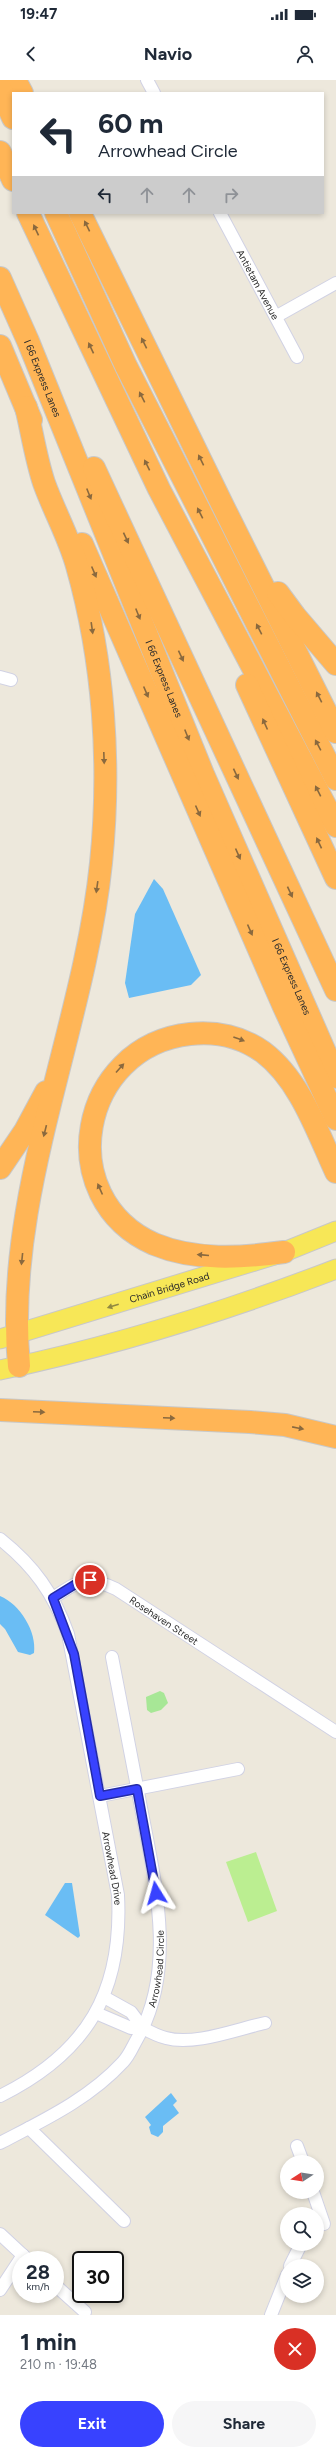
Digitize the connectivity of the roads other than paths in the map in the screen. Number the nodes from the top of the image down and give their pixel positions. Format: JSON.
{"nodes":[{"id":1,"x":15,"y":80,"type":"edge"},
{"id":2,"x":147,"y":80,"type":"edge"},
{"id":3,"x":0,"y":88,"type":"edge"},
{"id":4,"x":21,"y":92,"type":"edge"},
{"id":5,"x":153,"y":92,"type":"edge"},
{"id":6,"x":12,"y":116,"type":"edge"},
{"id":7,"x":0,"y":152,"type":"edge"},
{"id":8,"x":12,"y":178,"type":"edge"},
{"id":9,"x":28,"y":214,"type":"edge"},
{"id":10,"x":56,"y":214,"type":"edge"},
{"id":11,"x":80,"y":214,"type":"edge"},
{"id":12,"x":221,"y":214,"type":"edge"},
{"id":13,"x":0,"y":278,"type":"edge"},
{"id":14,"x":336,"y":283,"type":"edge"},
{"id":15,"x":277,"y":316,"type":"junction"},
{"id":16,"x":28,"y":341,"type":"junction"},
{"id":17,"x":0,"y":346,"type":"edge"},
{"id":18,"x":297,"y":357,"type":"dead end"},
{"id":19,"x":26,"y":407,"type":"junction"},
{"id":20,"x":159,"y":489,"type":"junction"},
{"id":21,"x":224,"y":508,"type":"junction"},
{"id":22,"x":336,"y":664,"type":"edge"},
{"id":23,"x":336,"y":732,"type":"edge"},
{"id":24,"x":336,"y":779,"type":"edge"},
{"id":25,"x":336,"y":826,"type":"edge"},
{"id":26,"x":336,"y":878,"type":"edge"},
{"id":27,"x":336,"y":990,"type":"edge"},
{"id":28,"x":64,"y":1053,"type":"junction"},
{"id":29,"x":336,"y":1077,"type":"edge"},
{"id":30,"x":336,"y":1119,"type":"edge"},
{"id":31,"x":0,"y":1168,"type":"edge"},
{"id":32,"x":336,"y":1172,"type":"edge"},
{"id":33,"x":336,"y":1231,"type":"edge"},
{"id":34,"x":284,"y":1252,"type":"junction"},
{"id":35,"x":336,"y":1269,"type":"edge"},
{"id":36,"x":9,"y":1337,"type":"edge"},
{"id":37,"x":10,"y":1368,"type":"edge"},
{"id":38,"x":0,"y":1410,"type":"edge"},
{"id":39,"x":336,"y":1437,"type":"edge"},
{"id":40,"x":0,"y":1540,"type":"edge"},
{"id":41,"x":53,"y":1598,"type":"junction"},
{"id":42,"x":112,"y":1657,"type":"dead end"},
{"id":43,"x":336,"y":1732,"type":"edge"},
{"id":44,"x":238,"y":1769,"type":"dead end"},
{"id":45,"x":137,"y":1789,"type":"junction"},
{"id":46,"x":100,"y":1796,"type":"junction"},
{"id":47,"x":104,"y":1997,"type":"junction"},
{"id":48,"x":96,"y":2013,"type":"junction"},
{"id":49,"x":265,"y":2023,"type":"dead end"},
{"id":50,"x":143,"y":2028,"type":"junction"},
{"id":51,"x":0,"y":2096,"type":"edge"},
{"id":52,"x":29,"y":2128,"type":"junction"},
{"id":53,"x":0,"y":2143,"type":"edge"},
{"id":54,"x":297,"y":2146,"type":"dead end"},
{"id":55,"x":300,"y":2155,"type":"edge"},
{"id":56,"x":316,"y":2199,"type":"edge"},
{"id":57,"x":124,"y":2221,"type":"dead end"},
{"id":58,"x":326,"y":2225,"type":"edge"},
{"id":59,"x":0,"y":2234,"type":"edge"},
{"id":60,"x":19,"y":2251,"type":"edge"},
{"id":61,"x":12,"y":2275,"type":"edge"},
{"id":62,"x":0,"y":2290,"type":"edge"},
{"id":63,"x":64,"y":2292,"type":"edge"},
{"id":64,"x":280,"y":2292,"type":"edge"},
{"id":65,"x":85,"y":2312,"type":"dead end"},
{"id":66,"x":271,"y":2315,"type":"edge"}],
"edges":[{"from":1,"to":4,"type":"highway"},
{"from":2,"to":5,"type":"street"},
{"from":3,"to":6,"type":"highway"},
{"from":7,"to":8,"type":"highway"},
{"from":20,"to":9,"type":"highway","one_way":true},
{"from":24,"to":10,"type":"highway","one_way":true},
{"from":21,"to":11,"type":"highway","one_way":true},
{"from":12,"to":15,"type":"street","name":"Antietam Avenue"},
{"from":13,"to":16,"type":"highway","name":"I 66 Express Lanes"},
{"from":14,"to":15,"type":"street"},
{"from":15,"to":18,"type":"street","name":"Antietam Avenue"},
{"from":16,"to":27,"type":"highway","one_way":true},
{"from":16,"to":29,"type":"highway","name":"I 66 Express Lanes","one_way":true},
{"from":17,"to":19,"type":"highway"},
{"from":19,"to":28,"type":"highway","one_way":true},
{"from":19,"to":30,"type":"highway","one_way":true},
{"from":25,"to":20,"type":"highway","one_way":true},
{"from":26,"to":20,"type":"highway","one_way":true},
{"from":21,"to":22,"type":"highway"},
{"from":23,"to":21,"type":"highway","one_way":true},
{"from":28,"to":31,"type":"highway"},
{"from":28,"to":36,"type":"highway","one_way":true},
{"from":34,"to":32,"type":"highway","one_way":true},
{"from":33,"to":34,"type":"main road","name":"Chain Bridge Road"},
{"from":34,"to":36,"type":"main road","name":"Chain Bridge Road","one_way":true},
{"from":35,"to":37,"type":"main road"},
{"from":36,"to":37,"type":"highway"},
{"from":38,"to":39,"type":"highway","one_way":true},
{"from":40,"to":41,"type":"street"},
{"from":41,"to":43,"type":"street","name":"Rosehaven Street"},
{"from":41,"to":46,"type":"street","name":"Arrowhead Drive"},
{"from":42,"to":45,"type":"street","name":"Arrowhead Circle"},
{"from":44,"to":45,"type":"street"},
{"from":45,"to":46,"type":"street"},
{"from":45,"to":50,"type":"street","name":"Arrowhead Circle"},
{"from":46,"to":47,"type":"street","name":"Arrowhead Drive"},
{"from":47,"to":48,"type":"street","name":"Arrowhead Drive"},
{"from":47,"to":50,"type":"street","name":"Arrowhead Circle"},
{"from":48,"to":50,"type":"street","name":"Arrowhead Circle"},
{"from":48,"to":51,"type":"street","name":"Arrowhead Drive"},
{"from":49,"to":50,"type":"street","name":"Arrowhead Circle"},
{"from":50,"to":52,"type":"street","name":"Arrowhead Circle"},
{"from":52,"to":53,"type":"street","name":"Arrowhead Circle"},
{"from":52,"to":57,"type":"street"},
{"from":54,"to":55,"type":"street"},
{"from":56,"to":58,"type":"street"},
{"from":59,"to":60,"type":"street"},
{"from":61,"to":62,"type":"street"},
{"from":63,"to":65,"type":"street"},
{"from":64,"to":66,"type":"street"}]}
